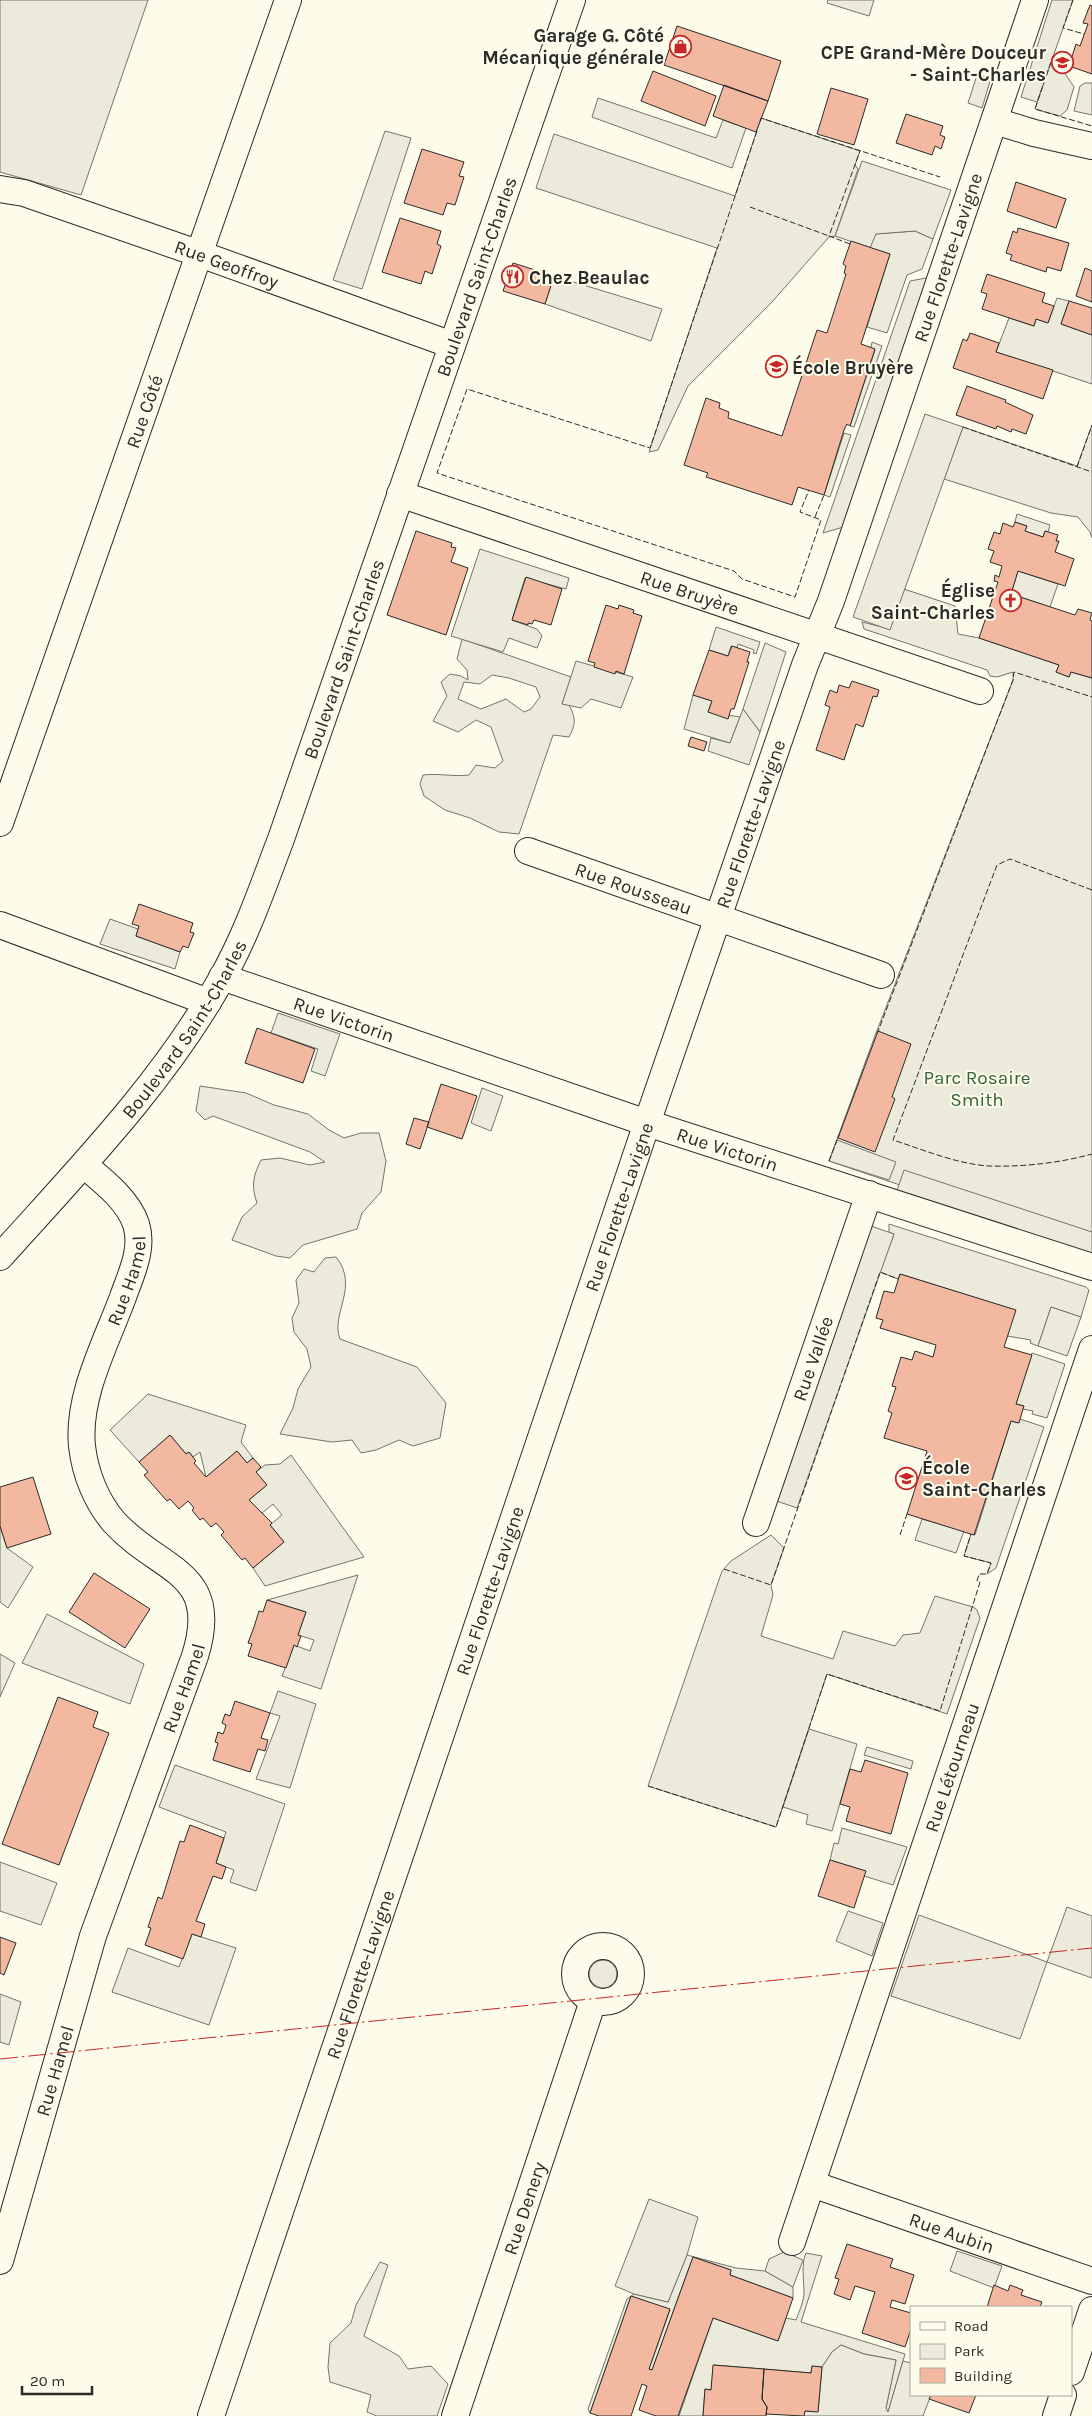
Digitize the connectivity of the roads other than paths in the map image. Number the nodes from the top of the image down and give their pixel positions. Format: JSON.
{"nodes":[{"id":1,"x":288,"y":0,"type":"edge"},
{"id":2,"x":572,"y":0,"type":"edge"},
{"id":3,"x":1035,"y":0,"type":"edge"},
{"id":4,"x":994,"y":121,"type":"junction"},
{"id":5,"x":1092,"y":146,"type":"edge"},
{"id":6,"x":0,"y":189,"type":"edge"},
{"id":7,"x":200,"y":254,"type":"junction"},
{"id":8,"x":452,"y":345,"type":"junction"},
{"id":9,"x":400,"y":494,"type":"junction"},
{"id":10,"x":817,"y":636,"type":"junction"},
{"id":11,"x":980,"y":691,"type":"dead end"},
{"id":12,"x":0,"y":823,"type":"edge"},
{"id":13,"x":528,"y":850,"type":"dead end"},
{"id":14,"x":719,"y":918,"type":"junction"},
{"id":15,"x":0,"y":925,"type":"edge"},
{"id":16,"x":881,"y":975,"type":"dead end"},
{"id":17,"x":222,"y":977,"type":"junction"},
{"id":18,"x":208,"y":1002,"type":"junction"},
{"id":19,"x":647,"y":1123,"type":"junction"},
{"id":20,"x":84,"y":1164,"type":"junction"},
{"id":21,"x":869,"y":1194,"type":"junction"},
{"id":22,"x":0,"y":1257,"type":"edge"},
{"id":23,"x":1092,"y":1267,"type":"edge"},
{"id":24,"x":1092,"y":1349,"type":"edge"},
{"id":25,"x":756,"y":1523,"type":"dead end"},
{"id":26,"x":593,"y":2001,"type":"dead end"},
{"id":27,"x":812,"y":2184,"type":"junction"},
{"id":28,"x":792,"y":2242,"type":"dead end"},
{"id":29,"x":0,"y":2262,"type":"edge"},
{"id":30,"x":1092,"y":2281,"type":"edge"},
{"id":31,"x":1092,"y":2310,"type":"edge"},
{"id":32,"x":1072,"y":2369,"type":"edge"},
{"id":33,"x":1063,"y":2396,"type":"edge"},
{"id":34,"x":211,"y":2416,"type":"edge"},
{"id":35,"x":455,"y":2416,"type":"edge"},
{"id":36,"x":1056,"y":2416,"type":"edge"}],
"edges":[{"from":1,"to":7,"type":"street","name":"Rue Côté"},
{"from":2,"to":8,"type":"street","name":"Boulevard Saint-Charles"},
{"from":3,"to":4,"type":"street","name":"Rue Florette-Lavigne"},
{"from":4,"to":5,"type":"street"},
{"from":4,"to":10,"type":"street","name":"Rue Florette-Lavigne"},
{"from":6,"to":7,"type":"street","name":"Rue Geoffroy"},
{"from":7,"to":8,"type":"street","name":"Rue Geoffroy"},
{"from":7,"to":12,"type":"street","name":"Rue Côté"},
{"from":8,"to":9,"type":"street","name":"Boulevard Saint-Charles"},
{"from":9,"to":10,"type":"street","name":"Rue Bruyère"},
{"from":9,"to":17,"type":"street","name":"Boulevard Saint-Charles"},
{"from":10,"to":11,"type":"street","name":"Rue Bruyère"},
{"from":10,"to":14,"type":"street","name":"Rue Florette-Lavigne"},
{"from":13,"to":14,"type":"street","name":"Rue Rousseau"},
{"from":14,"to":16,"type":"street","name":"Rue Rousseau"},
{"from":14,"to":19,"type":"street","name":"Rue Florette-Lavigne"},
{"from":15,"to":18,"type":"street"},
{"from":17,"to":18,"type":"street","name":"Boulevard Saint-Charles"},
{"from":17,"to":19,"type":"street","name":"Rue Victorin"},
{"from":18,"to":20,"type":"street","name":"Boulevard Saint-Charles"},
{"from":19,"to":21,"type":"street","name":"Rue Victorin"},
{"from":19,"to":34,"type":"street","name":"Rue Florette-Lavigne"},
{"from":20,"to":22,"type":"street","name":"Boulevard Saint-Charles"},
{"from":20,"to":29,"type":"street","name":"Rue Hamel"},
{"from":21,"to":23,"type":"street","name":"Rue Victorin"},
{"from":21,"to":25,"type":"street","name":"Rue Vallée"},
{"from":24,"to":27,"type":"street","name":"Rue Létourneau"},
{"from":26,"to":35,"type":"street","name":"Rue Denery"},
{"from":27,"to":28,"type":"street","name":"Rue Létourneau"},
{"from":27,"to":30,"type":"street","name":"Rue Aubin"},
{"from":31,"to":32,"type":"street"},
{"from":33,"to":36,"type":"street"}]}
